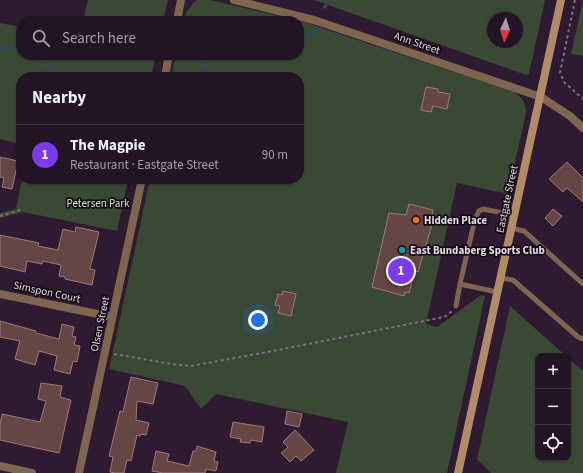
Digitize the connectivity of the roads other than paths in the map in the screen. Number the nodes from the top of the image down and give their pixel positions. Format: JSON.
{"nodes":[{"id":1,"x":181,"y":0,"type":"edge"},
{"id":2,"x":234,"y":0,"type":"edge"},
{"id":3,"x":561,"y":0,"type":"edge"},
{"id":4,"x":178,"y":16,"type":"edge"},
{"id":5,"x":298,"y":16,"type":"edge"},
{"id":6,"x":304,"y":18,"type":"edge"},
{"id":7,"x":168,"y":60,"type":"edge"},
{"id":8,"x":165,"y":72,"type":"edge"},
{"id":9,"x":540,"y":96,"type":"junction"},
{"id":10,"x":583,"y":128,"type":"edge"},
{"id":11,"x":141,"y":184,"type":"edge"},
{"id":12,"x":514,"y":215,"type":"junction"},
{"id":13,"x":512,"y":228,"type":"junction"},
{"id":14,"x":500,"y":278,"type":"junction"},
{"id":15,"x":460,"y":284,"type":"junction"},
{"id":16,"x":583,"y":284,"type":"edge"},
{"id":17,"x":497,"y":292,"type":"junction"},
{"id":18,"x":0,"y":294,"type":"edge"},
{"id":19,"x":456,"y":306,"type":"road end"},
{"id":20,"x":112,"y":318,"type":"junction"},
{"id":21,"x":583,"y":339,"type":"edge"},
{"id":22,"x":0,"y":466,"type":"edge"},
{"id":23,"x":32,"y":473,"type":"edge"},
{"id":24,"x":79,"y":473,"type":"edge"},
{"id":25,"x":458,"y":473,"type":"edge"}],
"edges":[{"from":1,"to":4,"type":"street"},
{"from":2,"to":5,"type":"street","name":"Ann Street"},
{"from":3,"to":9,"type":"street","name":"Eastgate Street"},
{"from":6,"to":9,"type":"street","name":"Ann Street"},
{"from":7,"to":8,"type":"street"},
{"from":9,"to":10,"type":"street","name":"Ann Street"},
{"from":9,"to":12,"type":"street","name":"Eastgate Street"},
{"from":11,"to":20,"type":"street","name":"Olsen Street"},
{"from":12,"to":13,"type":"street","name":"Eastgate Street"},
{"from":12,"to":15,"type":"lane"},
{"from":13,"to":14,"type":"street","name":"Eastgate Street"},
{"from":13,"to":16,"type":"lane"},
{"from":14,"to":17,"type":"street","name":"Eastgate Street"},
{"from":14,"to":21,"type":"lane"},
{"from":15,"to":17,"type":"lane"},
{"from":15,"to":19,"type":"lane"},
{"from":17,"to":25,"type":"street","name":"Eastgate Street"},
{"from":18,"to":20,"type":"street","name":"Simspon Court"},
{"from":20,"to":24,"type":"street","name":"Olsen Street"},
{"from":22,"to":23,"type":"street"}]}
